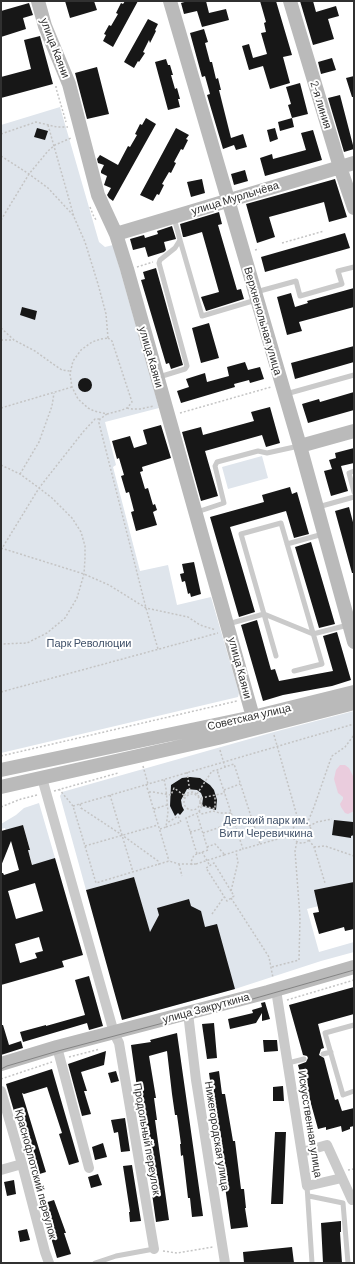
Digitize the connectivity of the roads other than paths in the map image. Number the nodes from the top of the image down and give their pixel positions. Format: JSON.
{"nodes":[{"id":1,"x":38,"y":1,"type":"edge"},
{"id":2,"x":170,"y":1,"type":"edge"},
{"id":3,"x":290,"y":1,"type":"edge"},
{"id":4,"x":354,"y":163,"type":"edge"},
{"id":5,"x":340,"y":167,"type":"junction"},
{"id":6,"x":228,"y":200,"type":"junction"},
{"id":7,"x":354,"y":208,"type":"edge"},
{"id":8,"x":174,"y":217,"type":"junction"},
{"id":9,"x":116,"y":234,"type":"junction"},
{"id":10,"x":180,"y":240,"type":"junction"},
{"id":11,"x":354,"y":267,"type":"edge"},
{"id":12,"x":256,"y":296,"type":"junction"},
{"id":13,"x":354,"y":375,"type":"edge"},
{"id":14,"x":157,"y":378,"type":"junction"},
{"id":15,"x":283,"y":389,"type":"junction"},
{"id":16,"x":354,"y":431,"type":"edge"},
{"id":17,"x":300,"y":446,"type":"junction"},
{"id":18,"x":354,"y":471,"type":"edge"},
{"id":19,"x":354,"y":492,"type":"edge"},
{"id":20,"x":354,"y":497,"type":"edge"},
{"id":21,"x":317,"y":507,"type":"junction"},
{"id":22,"x":196,"y":512,"type":"junction"},
{"id":23,"x":324,"y":534,"type":"junction"},
{"id":24,"x":288,"y":544,"type":"junction"},
{"id":25,"x":264,"y":614,"type":"junction"},
{"id":26,"x":227,"y":624,"type":"junction"},
{"id":27,"x":350,"y":625,"type":"junction"},
{"id":28,"x":313,"y":634,"type":"junction"},
{"id":29,"x":354,"y":642,"type":"edge"},
{"id":30,"x":276,"y":656,"type":"dead end"},
{"id":31,"x":294,"y":671,"type":"dead end"},
{"id":32,"x":354,"y":692,"type":"edge"},
{"id":33,"x":354,"y":702,"type":"edge"},
{"id":34,"x":253,"y":717,"type":"junction"},
{"id":35,"x":143,"y":740,"type":"junction"},
{"id":36,"x":144,"y":761,"type":"junction"},
{"id":37,"x":1,"y":770,"type":"edge"},
{"id":38,"x":42,"y":778,"type":"junction"},
{"id":39,"x":22,"y":782,"type":"junction"},
{"id":40,"x":1,"y":787,"type":"edge"},
{"id":41,"x":1,"y":791,"type":"edge"},
{"id":42,"x":354,"y":967,"type":"edge"},
{"id":43,"x":275,"y":985,"type":"junction"},
{"id":44,"x":188,"y":1013,"type":"junction"},
{"id":45,"x":354,"y":1025,"type":"edge"},
{"id":46,"x":114,"y":1033,"type":"junction"},
{"id":47,"x":57,"y":1047,"type":"junction"},
{"id":48,"x":331,"y":1052,"type":"junction"},
{"id":49,"x":323,"y":1054,"type":"dead end"},
{"id":50,"x":304,"y":1059,"type":"dead end"},
{"id":51,"x":288,"y":1063,"type":"junction"},
{"id":52,"x":1,"y":1064,"type":"edge"},
{"id":53,"x":1,"y":1091,"type":"edge"},
{"id":54,"x":354,"y":1091,"type":"edge"},
{"id":55,"x":302,"y":1152,"type":"junction"},
{"id":56,"x":22,"y":1164,"type":"junction"},
{"id":57,"x":89,"y":1168,"type":"dead end"},
{"id":58,"x":1,"y":1170,"type":"edge"},
{"id":59,"x":342,"y":1178,"type":"junction"},
{"id":60,"x":308,"y":1191,"type":"junction"},
{"id":61,"x":350,"y":1201,"type":"edge"},
{"id":62,"x":154,"y":1249,"type":"joint"},
{"id":63,"x":49,"y":1263,"type":"edge"},
{"id":64,"x":95,"y":1263,"type":"edge"},
{"id":65,"x":225,"y":1263,"type":"edge"},
{"id":66,"x":312,"y":1263,"type":"edge"},
{"id":67,"x":348,"y":1263,"type":"edge"}],
"edges":[{"from":1,"to":9,"type":"street","name":"улица Каяни"},
{"from":2,"to":6,"type":"street","name":"Верхненольная улица"},
{"from":3,"to":5,"type":"street","name":"2-я линия"},
{"from":4,"to":5,"type":"street","name":"улица Мурлычёва"},
{"from":5,"to":6,"type":"street","name":"улица Мурлычёва"},
{"from":5,"to":7,"type":"street","name":"2-я линия"},
{"from":6,"to":8,"type":"street","name":"улица Мурлычёва"},
{"from":6,"to":12,"type":"street","name":"Верхненольная улица"},
{"from":8,"to":9,"type":"street","name":"улица Мурлычёва"},
{"from":8,"to":10,"type":"lane"},
{"from":9,"to":14,"type":"street","name":"улица Каяни"},
{"from":10,"to":12,"type":"lane"},
{"from":10,"to":14,"type":"lane"},
{"from":11,"to":12,"type":"lane"},
{"from":12,"to":15,"type":"street","name":"Верхненольная улица"},
{"from":13,"to":15,"type":"lane"},
{"from":14,"to":22,"type":"street","name":"улица Каяни"},
{"from":15,"to":17,"type":"street","name":"Верхненольная улица"},
{"from":16,"to":17,"type":"street"},
{"from":17,"to":21,"type":"street","name":"Верхненольная улица"},
{"from":17,"to":22,"type":"lane"},
{"from":18,"to":19,"type":"lane"},
{"from":20,"to":21,"type":"lane"},
{"from":21,"to":23,"type":"street","name":"Верхненольная улица"},
{"from":22,"to":26,"type":"street","name":"улица Каяни"},
{"from":23,"to":24,"type":"lane"},
{"from":23,"to":27,"type":"street","name":"Верхненольная улица"},
{"from":24,"to":25,"type":"lane"},
{"from":24,"to":28,"type":"lane"},
{"from":25,"to":26,"type":"lane"},
{"from":25,"to":28,"type":"lane"},
{"from":25,"to":30,"type":"lane"},
{"from":26,"to":34,"type":"street","name":"улица Каяни"},
{"from":27,"to":28,"type":"lane"},
{"from":27,"to":29,"type":"street","name":"Верхненольная улица"},
{"from":28,"to":31,"type":"lane"},
{"from":32,"to":34,"type":"street","name":"Советская улица"},
{"from":33,"to":36,"type":"street","name":"Советская улица"},
{"from":34,"to":35,"type":"street","name":"Советская улица"},
{"from":35,"to":36,"type":"street"},
{"from":35,"to":37,"type":"street","name":"Советская улица"},
{"from":36,"to":38,"type":"street","name":"Советская улица"},
{"from":38,"to":39,"type":"street","name":"Советская улица"},
{"from":38,"to":46,"type":"street","name":"Продольный переулок"},
{"from":39,"to":40,"type":"street","name":"Советская улица"},
{"from":39,"to":41,"type":"street"},
{"from":42,"to":43,"type":"street","name":"улица Закруткина"},
{"from":43,"to":44,"type":"street","name":"улица Закруткина"},
{"from":43,"to":51,"type":"street","name":"Искусственная улица"},
{"from":44,"to":46,"type":"street","name":"улица Закруткина"},
{"from":44,"to":65,"type":"street","name":"Нижегородская улица"},
{"from":45,"to":48,"type":"lane"},
{"from":46,"to":47,"type":"street","name":"улица Закруткина"},
{"from":46,"to":62,"type":"street","name":"Продольный переулок"},
{"from":47,"to":52,"type":"street","name":"улица Закруткина"},
{"from":47,"to":57,"type":"street"},
{"from":48,"to":49,"type":"lane"},
{"from":48,"to":54,"type":"lane"},
{"from":50,"to":51,"type":"lane"},
{"from":51,"to":55,"type":"street","name":"Искусственная улица"},
{"from":53,"to":56,"type":"street","name":"Краснофлотский переулок"},
{"from":55,"to":59,"type":"street"},
{"from":55,"to":60,"type":"street","name":"Искусственная улица"},
{"from":56,"to":58,"type":"street"},
{"from":56,"to":63,"type":"street","name":"Краснофлотский переулок"},
{"from":59,"to":60,"type":"street"},
{"from":59,"to":61,"type":"street"},
{"from":60,"to":61,"type":"lane"},
{"from":60,"to":66,"type":"lane","name":"Искусственная улица"},
{"from":61,"to":67,"type":"lane"},
{"from":62,"to":64,"type":"lane"}]}
